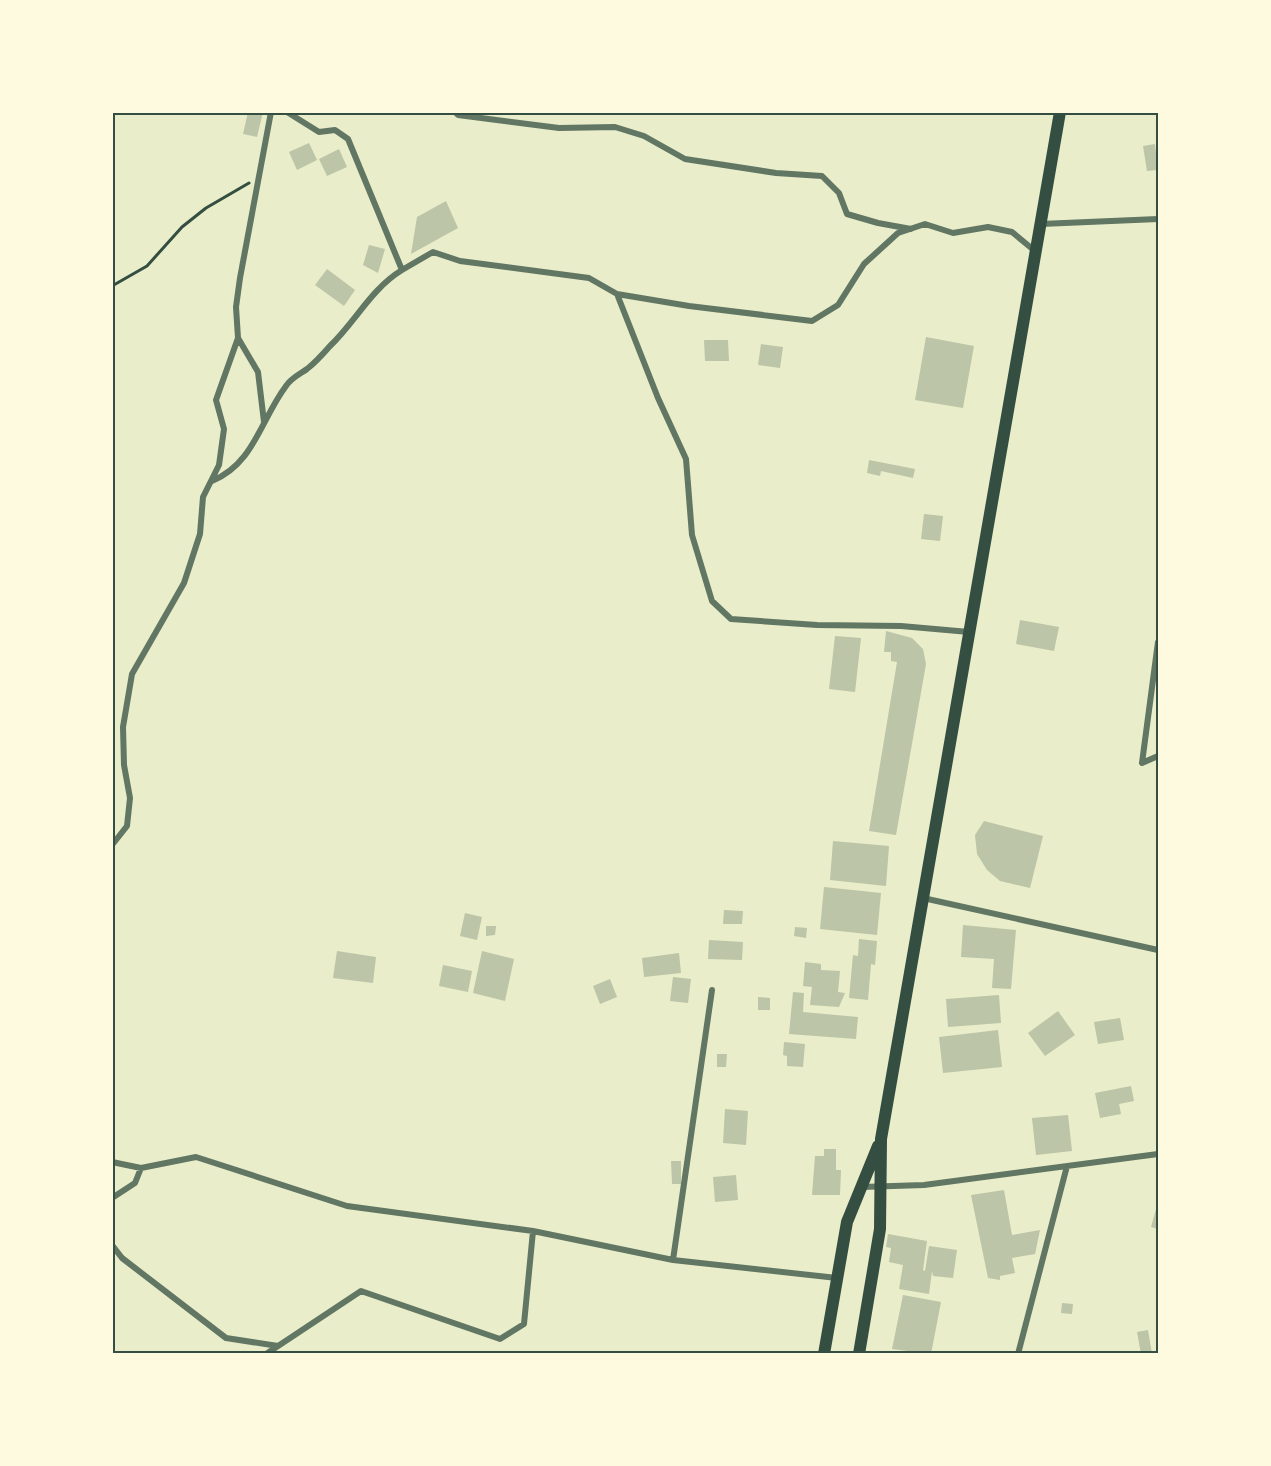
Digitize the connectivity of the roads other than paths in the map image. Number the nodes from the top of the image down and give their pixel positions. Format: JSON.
{"nodes":[{"id":1,"x":272,"y":112,"type":"edge"},
{"id":2,"x":287,"y":112,"type":"edge"},
{"id":3,"x":455,"y":112,"type":"edge"},
{"id":4,"x":1060,"y":112,"type":"edge"},
{"id":5,"x":1158,"y":219,"type":"edge"},
{"id":6,"x":1040,"y":224,"type":"junction"},
{"id":7,"x":911,"y":229,"type":"junction"},
{"id":8,"x":1035,"y":251,"type":"junction"},
{"id":9,"x":402,"y":270,"type":"junction"},
{"id":10,"x":617,"y":294,"type":"junction"},
{"id":11,"x":238,"y":338,"type":"junction"},
{"id":12,"x":264,"y":422,"type":"junction"},
{"id":13,"x":211,"y":481,"type":"junction"},
{"id":14,"x":969,"y":632,"type":"junction"},
{"id":15,"x":1158,"y":642,"type":"edge"},
{"id":16,"x":1158,"y":756,"type":"edge"},
{"id":17,"x":112,"y":845,"type":"edge"},
{"id":18,"x":923,"y":898,"type":"junction"},
{"id":19,"x":1158,"y":950,"type":"edge"},
{"id":20,"x":711,"y":990,"type":"dead end"},
{"id":21,"x":881,"y":1139,"type":"junction"},
{"id":22,"x":1158,"y":1154,"type":"edge"},
{"id":23,"x":112,"y":1162,"type":"edge"},
{"id":24,"x":1067,"y":1166,"type":"junction"},
{"id":25,"x":141,"y":1168,"type":"junction"},
{"id":26,"x":862,"y":1187,"type":"junction"},
{"id":27,"x":881,"y":1188,"type":"junction"},
{"id":28,"x":112,"y":1198,"type":"edge"},
{"id":29,"x":533,"y":1232,"type":"junction"},
{"id":30,"x":112,"y":1245,"type":"edge"},
{"id":31,"x":673,"y":1260,"type":"junction"},
{"id":32,"x":837,"y":1278,"type":"junction"},
{"id":33,"x":278,"y":1346,"type":"junction"},
{"id":34,"x":266,"y":1353,"type":"edge"},
{"id":35,"x":824,"y":1353,"type":"edge"},
{"id":36,"x":859,"y":1353,"type":"edge"},
{"id":37,"x":1018,"y":1353,"type":"edge"}],
"edges":[{"from":1,"to":11,"type":"street"},
{"from":2,"to":9,"type":"street"},
{"from":3,"to":7,"type":"street"},
{"from":4,"to":6,"type":"main road"},
{"from":5,"to":6,"type":"street"},
{"from":6,"to":8,"type":"main road"},
{"from":7,"to":8,"type":"street"},
{"from":7,"to":10,"type":"street"},
{"from":8,"to":14,"type":"main road"},
{"from":9,"to":10,"type":"street"},
{"from":9,"to":12,"type":"street"},
{"from":10,"to":14,"type":"street"},
{"from":11,"to":12,"type":"street"},
{"from":11,"to":13,"type":"street"},
{"from":12,"to":13,"type":"street"},
{"from":13,"to":17,"type":"street"},
{"from":14,"to":18,"type":"main road"},
{"from":15,"to":16,"type":"street"},
{"from":18,"to":19,"type":"street"},
{"from":18,"to":21,"type":"main road"},
{"from":20,"to":31,"type":"street"},
{"from":21,"to":26,"type":"main road"},
{"from":21,"to":27,"type":"main road"},
{"from":22,"to":24,"type":"street"},
{"from":23,"to":25,"type":"street"},
{"from":24,"to":27,"type":"street"},
{"from":24,"to":37,"type":"street"},
{"from":25,"to":28,"type":"street"},
{"from":25,"to":29,"type":"street"},
{"from":26,"to":27,"type":"street"},
{"from":26,"to":32,"type":"main road"},
{"from":27,"to":36,"type":"main road"},
{"from":29,"to":31,"type":"street"},
{"from":29,"to":33,"type":"street"},
{"from":30,"to":33,"type":"street"},
{"from":31,"to":32,"type":"street"},
{"from":32,"to":35,"type":"main road"},
{"from":33,"to":34,"type":"street"}]}
